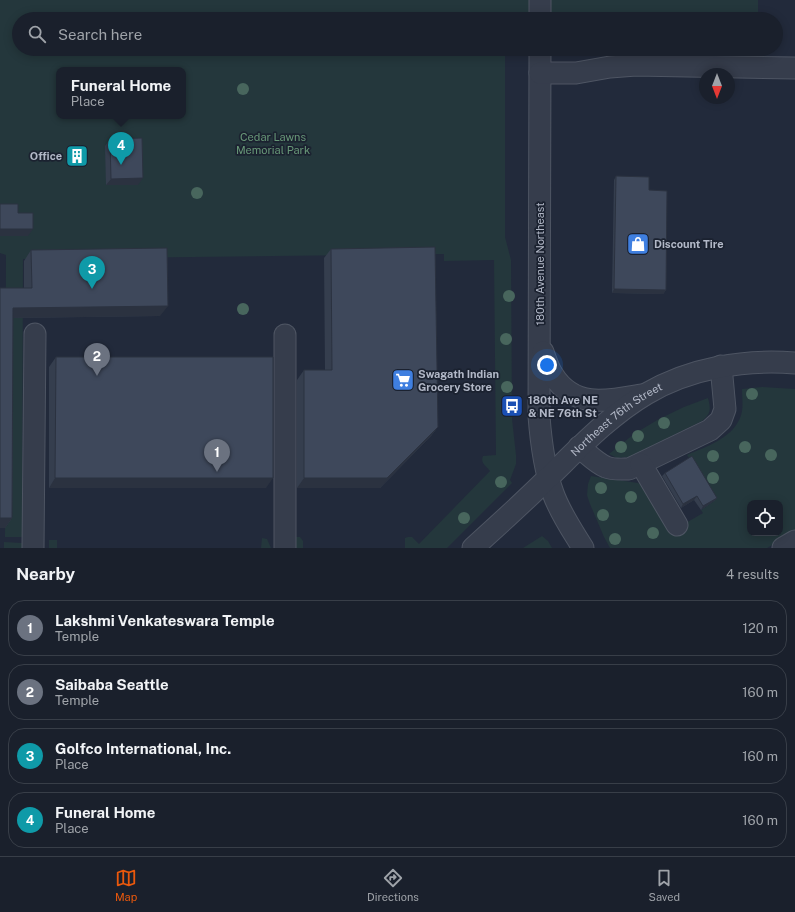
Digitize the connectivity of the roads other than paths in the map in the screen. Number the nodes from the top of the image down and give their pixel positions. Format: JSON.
{"nodes":[{"id":1,"x":540,"y":0,"type":"edge"},
{"id":2,"x":540,"y":12,"type":"edge"},
{"id":3,"x":540,"y":56,"type":"edge"},
{"id":4,"x":795,"y":68,"type":"edge"},
{"id":5,"x":540,"y":73,"type":"junction"},
{"id":6,"x":35,"y":334,"type":"dead end"},
{"id":7,"x":285,"y":335,"type":"dead end"},
{"id":8,"x":540,"y":344,"type":"junction"},
{"id":9,"x":795,"y":363,"type":"edge"},
{"id":10,"x":721,"y":366,"type":"junction"},
{"id":11,"x":645,"y":395,"type":"junction"},
{"id":12,"x":580,"y":447,"type":"junction"},
{"id":13,"x":641,"y":464,"type":"junction"},
{"id":14,"x":548,"y":478,"type":"junction"},
{"id":15,"x":677,"y":525,"type":"dead end"},
{"id":16,"x":795,"y":541,"type":"edge"},
{"id":17,"x":33,"y":548,"type":"edge"},
{"id":18,"x":285,"y":548,"type":"edge"},
{"id":19,"x":473,"y":548,"type":"edge"},
{"id":20,"x":583,"y":548,"type":"edge"},
{"id":21,"x":783,"y":548,"type":"edge"}],
"edges":[{"from":1,"to":2,"type":"street"},
{"from":3,"to":5,"type":"street","name":"180th Avenue Northeast"},
{"from":4,"to":5,"type":"street"},
{"from":5,"to":8,"type":"street","name":"180th Avenue Northeast"},
{"from":6,"to":17,"type":"street"},
{"from":7,"to":18,"type":"street"},
{"from":8,"to":11,"type":"street"},
{"from":8,"to":14,"type":"street","name":"180th Avenue Northeast"},
{"from":9,"to":10,"type":"street","name":"Northeast 76th Street"},
{"from":10,"to":11,"type":"street","name":"Northeast 76th Street"},
{"from":10,"to":13,"type":"street"},
{"from":11,"to":12,"type":"street","name":"Northeast 76th Street"},
{"from":12,"to":13,"type":"street"},
{"from":12,"to":14,"type":"street","name":"Northeast 76th Street"},
{"from":13,"to":15,"type":"street"},
{"from":14,"to":19,"type":"street","name":"Northeast 76th Street"},
{"from":14,"to":20,"type":"street","name":"180th Avenue Northeast"},
{"from":16,"to":21,"type":"street"}]}
